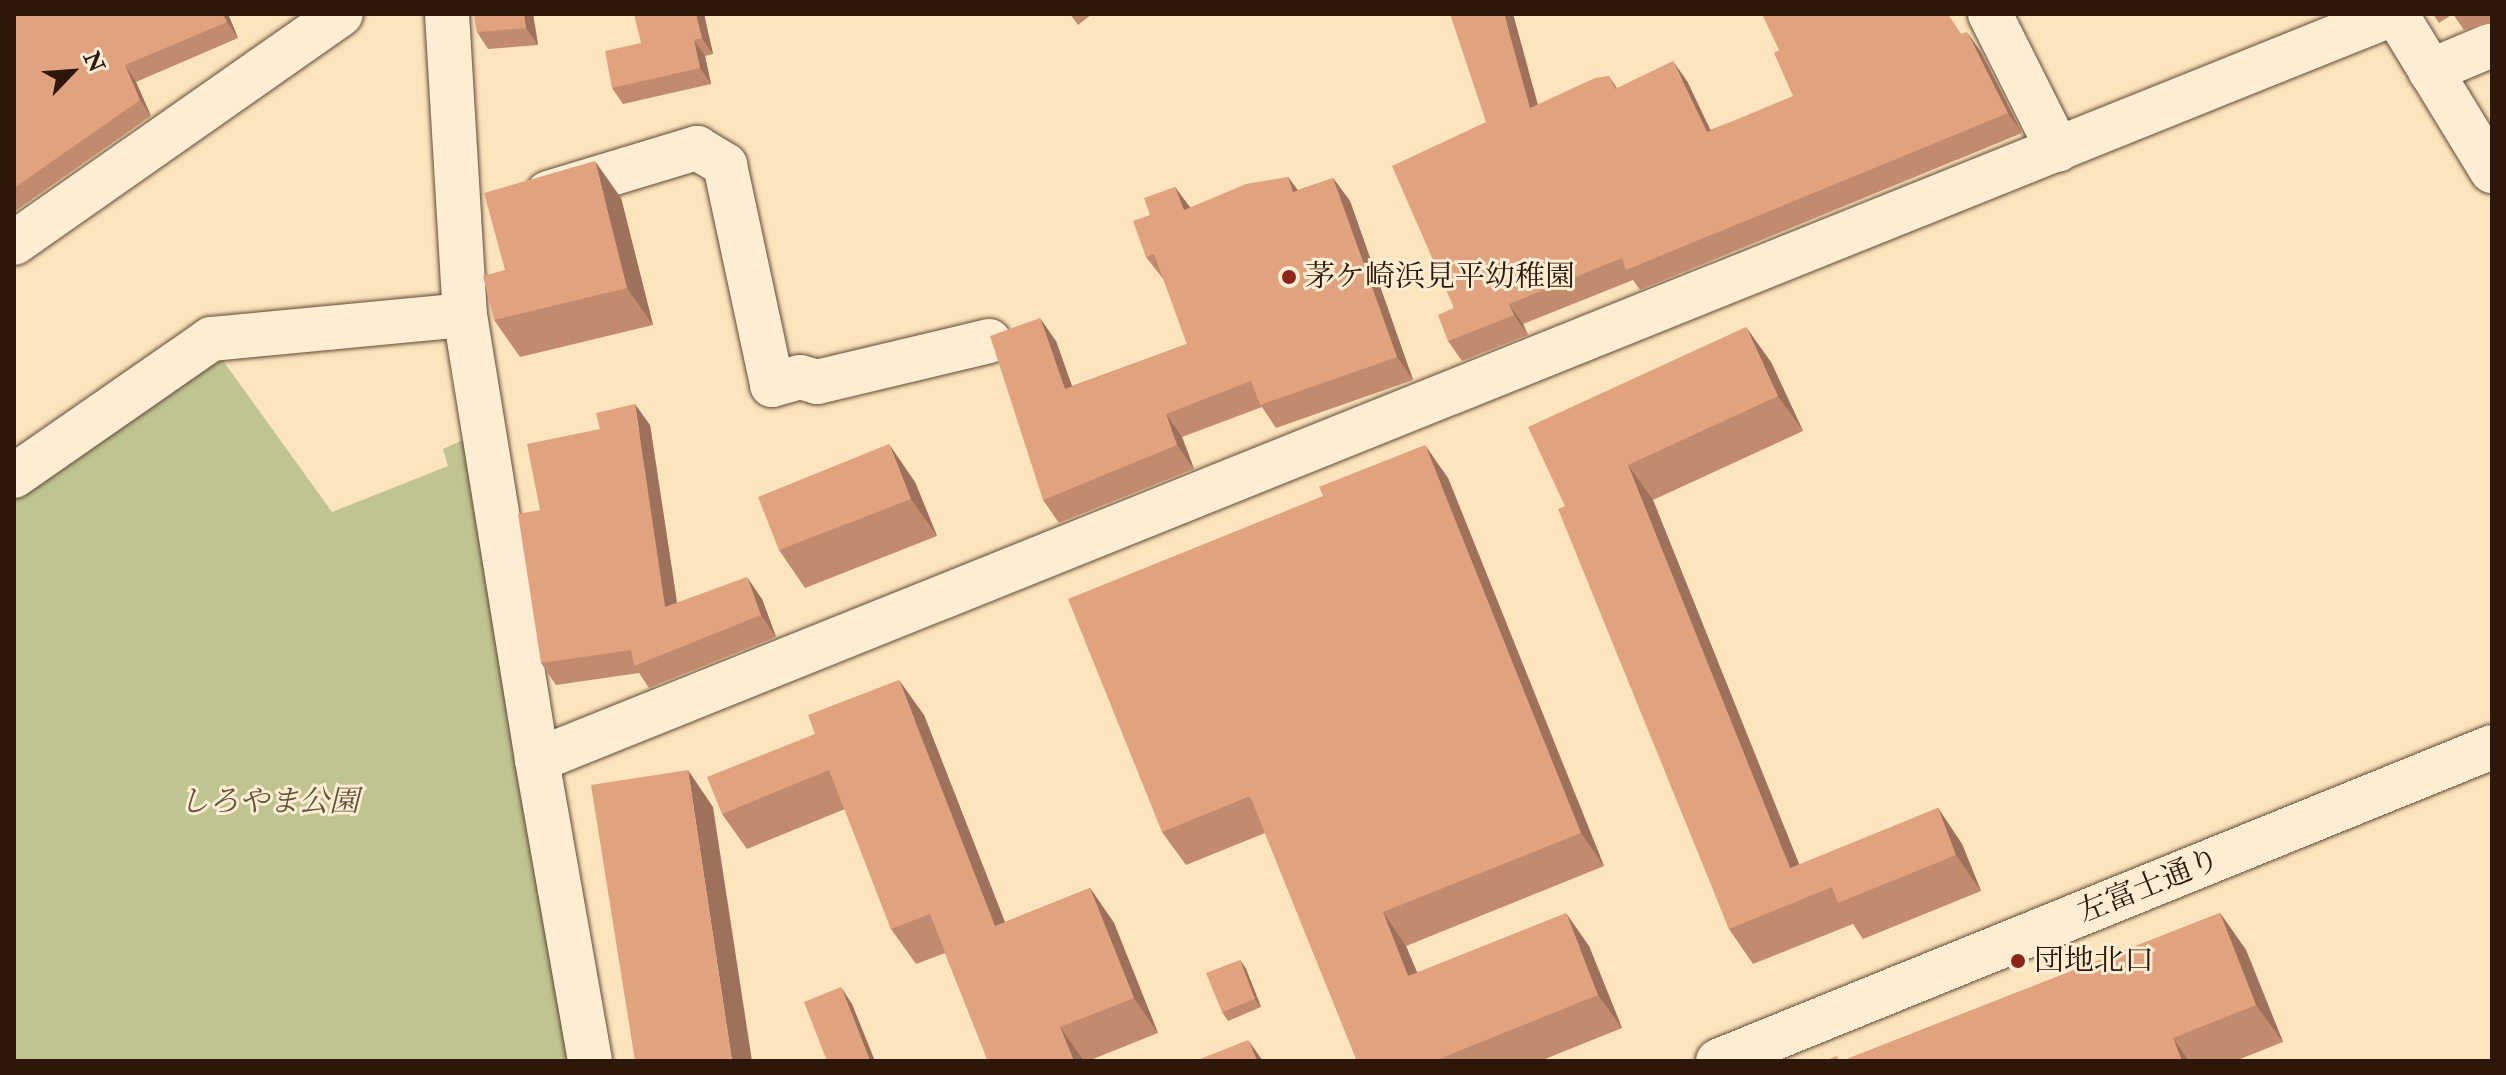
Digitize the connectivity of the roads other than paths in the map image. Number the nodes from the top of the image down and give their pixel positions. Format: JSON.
{"nodes":[{"id":1,"x":341,"y":14,"type":"edge"},
{"id":2,"x":447,"y":14,"type":"edge"},
{"id":3,"x":1990,"y":14,"type":"edge"},
{"id":4,"x":2394,"y":14,"type":"edge"},
{"id":5,"x":2492,"y":45,"type":"edge"},
{"id":6,"x":2430,"y":71,"type":"junction"},
{"id":7,"x":2058,"y":150,"type":"junction"},
{"id":8,"x":2492,"y":171,"type":"edge"},
{"id":9,"x":461,"y":219,"type":"junction"},
{"id":10,"x":14,"y":243,"type":"edge"},
{"id":11,"x":465,"y":315,"type":"junction"},
{"id":12,"x":989,"y":341,"type":"edge"},
{"id":13,"x":14,"y":476,"type":"edge"},
{"id":14,"x":2492,"y":747,"type":"edge"},
{"id":15,"x":537,"y":760,"type":"junction"},
{"id":16,"x":590,"y":1061,"type":"edge"},
{"id":17,"x":1718,"y":1061,"type":"edge"}],
"edges":[{"from":1,"to":10,"type":"street"},
{"from":2,"to":9,"type":"street"},
{"from":3,"to":7,"type":"street"},
{"from":4,"to":6,"type":"street"},
{"from":4,"to":7,"type":"street"},
{"from":5,"to":6,"type":"street"},
{"from":6,"to":8,"type":"street"},
{"from":7,"to":15,"type":"street"},
{"from":9,"to":11,"type":"street"},
{"from":9,"to":12,"type":"street"},
{"from":11,"to":13,"type":"street"},
{"from":11,"to":15,"type":"street"},
{"from":14,"to":17,"type":"street","name":"左富士通り"},
{"from":15,"to":16,"type":"street"}]}
